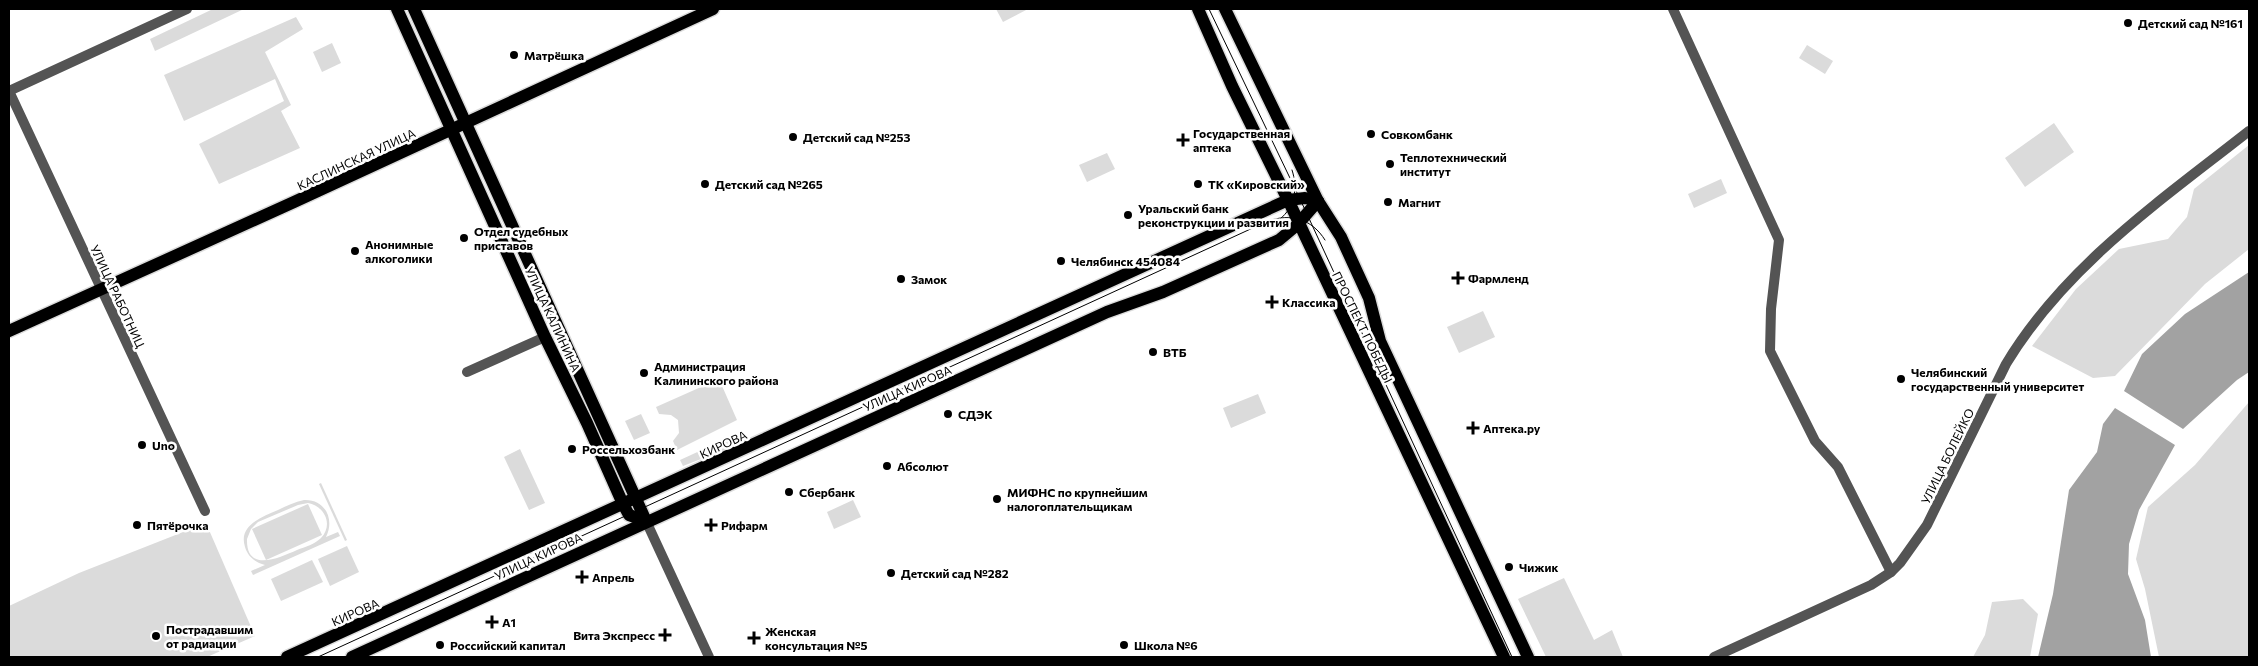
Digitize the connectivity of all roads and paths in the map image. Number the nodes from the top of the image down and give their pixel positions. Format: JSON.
{"nodes":[{"id":1,"x":187,"y":9,"type":"edge"},
{"id":2,"x":397,"y":9,"type":"edge"},
{"id":3,"x":414,"y":9,"type":"edge"},
{"id":4,"x":713,"y":9,"type":"edge"},
{"id":5,"x":1198,"y":9,"type":"edge"},
{"id":6,"x":1225,"y":9,"type":"edge"},
{"id":7,"x":1673,"y":9,"type":"edge"},
{"id":8,"x":9,"y":91,"type":"edge"},
{"id":9,"x":466,"y":123,"type":"junction"},
{"id":10,"x":451,"y":129,"type":"junction"},
{"id":11,"x":2249,"y":132,"type":"edge"},
{"id":12,"x":1288,"y":200,"type":"junction"},
{"id":13,"x":1318,"y":200,"type":"junction"},
{"id":14,"x":1299,"y":223,"type":"junction"},
{"id":15,"x":101,"y":290,"type":"junction"},
{"id":16,"x":9,"y":331,"type":"edge"},
{"id":17,"x":545,"y":337,"type":"junction"},
{"id":18,"x":467,"y":372,"type":"dead end"},
{"id":19,"x":636,"y":499,"type":"junction"},
{"id":20,"x":623,"y":504,"type":"junction"},
{"id":21,"x":205,"y":511,"type":"dead end"},
{"id":22,"x":646,"y":521,"type":"junction"},
{"id":23,"x":1891,"y":572,"type":"junction"},
{"id":24,"x":287,"y":657,"type":"edge"},
{"id":25,"x":352,"y":657,"type":"edge"},
{"id":26,"x":709,"y":657,"type":"edge"},
{"id":27,"x":1504,"y":657,"type":"edge"},
{"id":28,"x":1528,"y":657,"type":"edge"},
{"id":29,"x":1714,"y":657,"type":"edge"}],
"edges":[{"from":1,"to":8,"type":"street"},
{"from":2,"to":10,"type":"main road","name":"УЛИЦА КАЛИНИНА"},
{"from":3,"to":9,"type":"main road","name":"УЛИЦА КАЛИНИНА"},
{"from":4,"to":9,"type":"main road","name":"КАСЛИНСКАЯ УЛИЦА"},
{"from":5,"to":12,"type":"main road","name":"ПРОСПЕКТ ПОБЕДЫ"},
{"from":6,"to":13,"type":"main road","name":"ПРОСПЕКТ ПОБЕДЫ"},
{"from":7,"to":23,"type":"street"},
{"from":8,"to":15,"type":"street","name":"УЛИЦА РАБОТНИЦ"},
{"from":9,"to":10,"type":"main road","name":"КАСЛИНСКАЯ УЛИЦА"},
{"from":9,"to":19,"type":"main road","name":"УЛИЦА КАЛИНИНА"},
{"from":10,"to":15,"type":"main road","name":"КАСЛИНСКАЯ УЛИЦА"},
{"from":10,"to":17,"type":"main road","name":"УЛИЦА КАЛИНИНА"},
{"from":11,"to":23,"type":"street","name":"УЛИЦА БОЛЕЙКО"},
{"from":12,"to":13,"type":"main road"},
{"from":12,"to":14,"type":"main road","name":"ПРОСПЕКТ ПОБЕДЫ"},
{"from":12,"to":19,"type":"main road","name":"КИРОВА"},
{"from":13,"to":14,"type":"main road","name":"УЛИЦА КИРОВА"},
{"from":13,"to":28,"type":"main road","name":"ПРОСПЕКТ ПОБЕДЫ"},
{"from":14,"to":22,"type":"main road","name":"УЛИЦА КИРОВА"},
{"from":14,"to":27,"type":"main road","name":"ПРОСПЕКТ ПОБЕДЫ"},
{"from":15,"to":16,"type":"main road","name":"КАСЛИНСКАЯ УЛИЦА"},
{"from":15,"to":21,"type":"street","name":"УЛИЦА РАБОТНИЦ"},
{"from":17,"to":18,"type":"street"},
{"from":17,"to":20,"type":"main road","name":"УЛИЦА КАЛИНИНА"},
{"from":19,"to":20,"type":"main road","name":"КИРОВА"},
{"from":19,"to":22,"type":"main road","name":"УЛИЦА КАЛИНИНА"},
{"from":20,"to":22,"type":"main road","name":"УЛИЦА КАЛИНИНА"},
{"from":20,"to":24,"type":"main road","name":"КИРОВА"},
{"from":22,"to":25,"type":"main road","name":"УЛИЦА КИРОВА"},
{"from":22,"to":26,"type":"street","name":"УЛИЦА КАЛИНИНА"},
{"from":23,"to":29,"type":"street","name":"УЛИЦА БОЛЕЙКО"}]}
